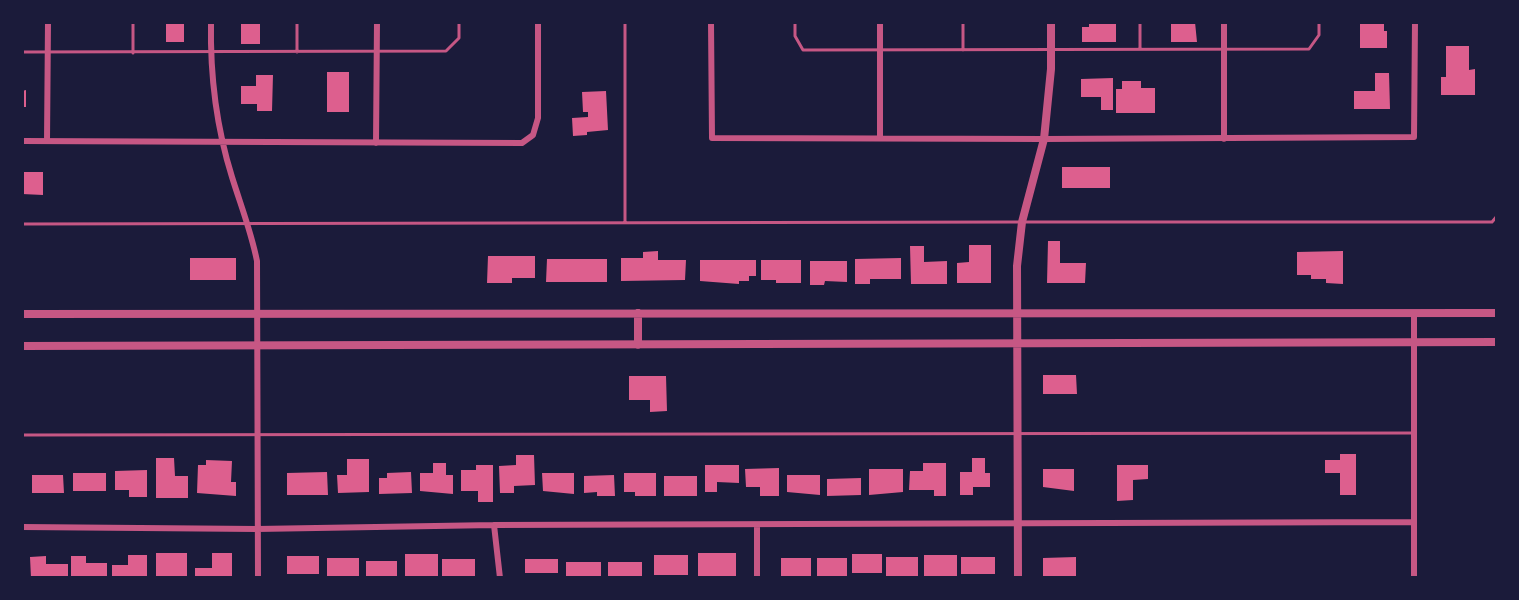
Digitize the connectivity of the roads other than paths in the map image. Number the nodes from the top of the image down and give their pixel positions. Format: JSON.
{"nodes":[{"id":1,"x":48,"y":22,"type":"edge"},
{"id":2,"x":133,"y":22,"type":"edge"},
{"id":3,"x":211,"y":22,"type":"edge"},
{"id":4,"x":297,"y":22,"type":"edge"},
{"id":5,"x":377,"y":22,"type":"edge"},
{"id":6,"x":459,"y":22,"type":"edge"},
{"id":7,"x":538,"y":22,"type":"edge"},
{"id":8,"x":625,"y":22,"type":"edge"},
{"id":9,"x":711,"y":22,"type":"edge"},
{"id":10,"x":795,"y":22,"type":"edge"},
{"id":11,"x":880,"y":22,"type":"edge"},
{"id":12,"x":963,"y":22,"type":"edge"},
{"id":13,"x":1051,"y":22,"type":"edge"},
{"id":14,"x":1140,"y":22,"type":"edge"},
{"id":15,"x":1224,"y":22,"type":"edge"},
{"id":16,"x":1319,"y":22,"type":"edge"},
{"id":17,"x":1415,"y":22,"type":"edge"},
{"id":18,"x":1140,"y":49,"type":"junction"},
{"id":19,"x":1224,"y":49,"type":"junction"},
{"id":20,"x":1051,"y":50,"type":"junction"},
{"id":21,"x":963,"y":51,"type":"junction"},
{"id":22,"x":22,"y":52,"type":"edge"},
{"id":23,"x":210,"y":52,"type":"junction"},
{"id":24,"x":297,"y":52,"type":"junction"},
{"id":25,"x":377,"y":52,"type":"junction"},
{"id":26,"x":880,"y":52,"type":"junction"},
{"id":27,"x":48,"y":53,"type":"junction"},
{"id":28,"x":133,"y":53,"type":"junction"},
{"id":29,"x":880,"y":137,"type":"junction"},
{"id":30,"x":1044,"y":139,"type":"junction"},
{"id":31,"x":1224,"y":139,"type":"junction"},
{"id":32,"x":22,"y":141,"type":"edge"},
{"id":33,"x":47,"y":141,"type":"junction"},
{"id":34,"x":223,"y":143,"type":"junction"},
{"id":35,"x":376,"y":143,"type":"junction"},
{"id":36,"x":1497,"y":216,"type":"edge"},
{"id":37,"x":1022,"y":222,"type":"junction"},
{"id":38,"x":625,"y":223,"type":"junction"},
{"id":39,"x":22,"y":224,"type":"edge"},
{"id":40,"x":250,"y":225,"type":"junction"},
{"id":41,"x":1017,"y":311,"type":"junction"},
{"id":42,"x":638,"y":313,"type":"junction"},
{"id":43,"x":1414,"y":313,"type":"junction"},
{"id":44,"x":1497,"y":313,"type":"edge"},
{"id":45,"x":22,"y":314,"type":"edge"},
{"id":46,"x":257,"y":315,"type":"junction"},
{"id":47,"x":1415,"y":342,"type":"junction"},
{"id":48,"x":1497,"y":342,"type":"edge"},
{"id":49,"x":1017,"y":344,"type":"junction"},
{"id":50,"x":258,"y":345,"type":"junction"},
{"id":51,"x":638,"y":345,"type":"junction"},
{"id":52,"x":22,"y":346,"type":"edge"},
{"id":53,"x":1415,"y":433,"type":"junction"},
{"id":54,"x":1018,"y":434,"type":"junction"},
{"id":55,"x":22,"y":435,"type":"edge"},
{"id":56,"x":258,"y":436,"type":"junction"},
{"id":57,"x":1414,"y":522,"type":"junction"},
{"id":58,"x":1018,"y":524,"type":"junction"},
{"id":59,"x":494,"y":525,"type":"junction"},
{"id":60,"x":757,"y":525,"type":"junction"},
{"id":61,"x":22,"y":527,"type":"edge"},
{"id":62,"x":257,"y":529,"type":"junction"},
{"id":63,"x":258,"y":578,"type":"edge"},
{"id":64,"x":500,"y":578,"type":"edge"},
{"id":65,"x":757,"y":578,"type":"edge"},
{"id":66,"x":1018,"y":578,"type":"edge"},
{"id":67,"x":1414,"y":578,"type":"edge"}],
"edges":[{"from":1,"to":27,"type":"street"},
{"from":2,"to":28,"type":"lane"},
{"from":3,"to":23,"type":"street"},
{"from":4,"to":24,"type":"lane"},
{"from":5,"to":25,"type":"street"},
{"from":6,"to":25,"type":"lane"},
{"from":7,"to":35,"type":"street"},
{"from":8,"to":38,"type":"lane"},
{"from":9,"to":29,"type":"street"},
{"from":10,"to":26,"type":"lane"},
{"from":11,"to":26,"type":"street"},
{"from":12,"to":21,"type":"lane"},
{"from":13,"to":20,"type":"street"},
{"from":14,"to":18,"type":"lane"},
{"from":15,"to":19,"type":"street"},
{"from":16,"to":19,"type":"lane"},
{"from":17,"to":31,"type":"street"},
{"from":18,"to":19,"type":"lane"},
{"from":18,"to":20,"type":"lane"},
{"from":19,"to":31,"type":"street"},
{"from":20,"to":21,"type":"lane"},
{"from":20,"to":30,"type":"street"},
{"from":21,"to":26,"type":"lane"},
{"from":22,"to":27,"type":"lane"},
{"from":23,"to":24,"type":"lane"},
{"from":23,"to":28,"type":"lane"},
{"from":23,"to":34,"type":"street"},
{"from":24,"to":25,"type":"lane"},
{"from":25,"to":35,"type":"street"},
{"from":26,"to":29,"type":"street"},
{"from":27,"to":28,"type":"lane"},
{"from":27,"to":33,"type":"street"},
{"from":29,"to":30,"type":"street"},
{"from":30,"to":31,"type":"street"},
{"from":30,"to":37,"type":"street"},
{"from":32,"to":33,"type":"street"},
{"from":33,"to":34,"type":"street"},
{"from":34,"to":35,"type":"street"},
{"from":34,"to":40,"type":"street"},
{"from":36,"to":37,"type":"lane"},
{"from":37,"to":38,"type":"lane"},
{"from":37,"to":41,"type":"street"},
{"from":38,"to":40,"type":"lane"},
{"from":39,"to":40,"type":"lane"},
{"from":40,"to":46,"type":"street"},
{"from":41,"to":42,"type":"street"},
{"from":41,"to":43,"type":"street"},
{"from":41,"to":49,"type":"street"},
{"from":42,"to":46,"type":"street"},
{"from":42,"to":51,"type":"street"},
{"from":43,"to":44,"type":"street"},
{"from":43,"to":47,"type":"street"},
{"from":45,"to":46,"type":"street"},
{"from":46,"to":50,"type":"street"},
{"from":47,"to":48,"type":"street"},
{"from":47,"to":49,"type":"street"},
{"from":47,"to":53,"type":"street"},
{"from":49,"to":51,"type":"street"},
{"from":49,"to":54,"type":"street"},
{"from":50,"to":51,"type":"street"},
{"from":50,"to":52,"type":"street"},
{"from":50,"to":56,"type":"street"},
{"from":53,"to":54,"type":"lane"},
{"from":53,"to":57,"type":"street"},
{"from":54,"to":56,"type":"lane"},
{"from":54,"to":58,"type":"street"},
{"from":55,"to":56,"type":"lane"},
{"from":56,"to":62,"type":"street"},
{"from":57,"to":58,"type":"street"},
{"from":57,"to":67,"type":"street"},
{"from":58,"to":60,"type":"street"},
{"from":58,"to":66,"type":"street"},
{"from":59,"to":60,"type":"street"},
{"from":59,"to":62,"type":"street"},
{"from":59,"to":64,"type":"street"},
{"from":60,"to":65,"type":"street"},
{"from":61,"to":62,"type":"street"},
{"from":62,"to":63,"type":"street"}]}
